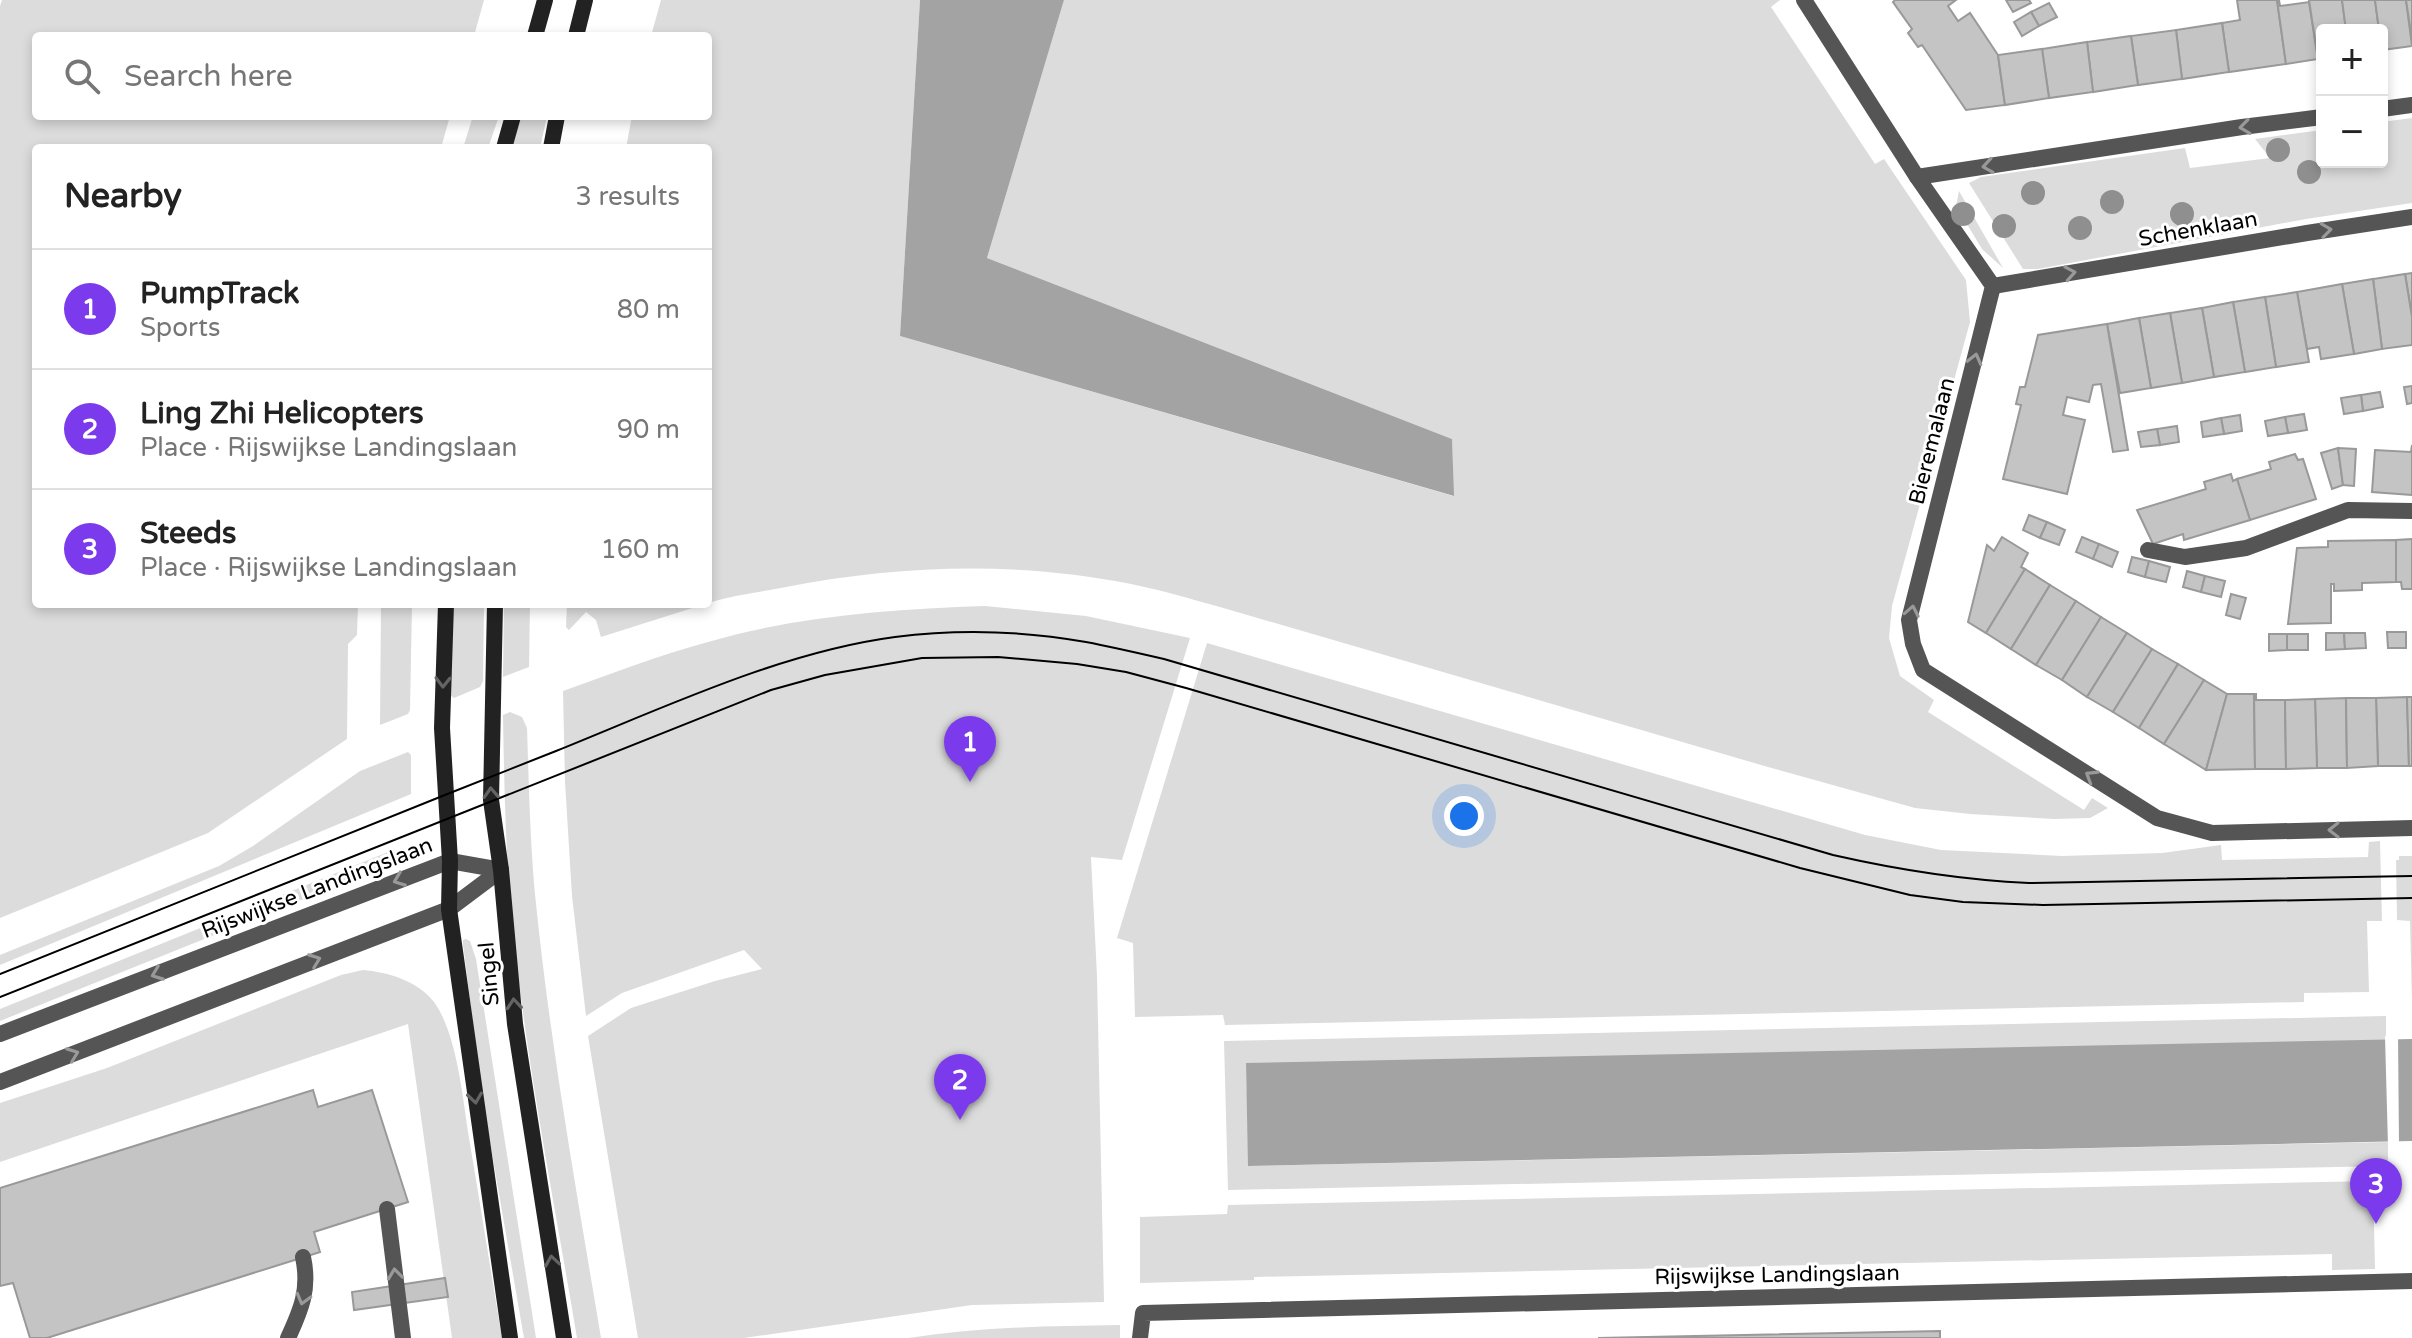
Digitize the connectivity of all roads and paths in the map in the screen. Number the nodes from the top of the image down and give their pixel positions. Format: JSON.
{"nodes":[{"id":1,"x":545,"y":0,"type":"edge"},
{"id":2,"x":585,"y":0,"type":"edge"},
{"id":3,"x":1804,"y":0,"type":"edge"},
{"id":4,"x":536,"y":32,"type":"edge"},
{"id":5,"x":577,"y":32,"type":"edge"},
{"id":6,"x":2412,"y":105,"type":"edge"},
{"id":7,"x":2388,"y":108,"type":"edge"},
{"id":8,"x":2316,"y":118,"type":"edge"},
{"id":9,"x":512,"y":120,"type":"edge"},
{"id":10,"x":556,"y":120,"type":"edge"},
{"id":11,"x":505,"y":144,"type":"edge"},
{"id":12,"x":552,"y":144,"type":"edge"},
{"id":13,"x":1917,"y":177,"type":"junction"},
{"id":14,"x":2412,"y":217,"type":"edge"},
{"id":15,"x":1993,"y":286,"type":"junction"},
{"id":16,"x":2412,"y":511,"type":"edge"},
{"id":17,"x":2148,"y":550,"type":"dead end"},
{"id":18,"x":446,"y":608,"type":"edge"},
{"id":19,"x":495,"y":608,"type":"edge"},
{"id":20,"x":2412,"y":828,"type":"edge"},
{"id":21,"x":450,"y":861,"type":"junction"},
{"id":22,"x":501,"y":870,"type":"junction"},
{"id":23,"x":449,"y":909,"type":"junction"},
{"id":24,"x":0,"y":1034,"type":"edge"},
{"id":25,"x":0,"y":1082,"type":"edge"},
{"id":26,"x":387,"y":1209,"type":"dead end"},
{"id":27,"x":303,"y":1257,"type":"dead end"},
{"id":28,"x":2412,"y":1281,"type":"edge"},
{"id":29,"x":288,"y":1338,"type":"edge"},
{"id":30,"x":403,"y":1338,"type":"edge"},
{"id":31,"x":510,"y":1338,"type":"edge"},
{"id":32,"x":564,"y":1338,"type":"edge"},
{"id":33,"x":1140,"y":1338,"type":"edge"}],
"edges":[{"from":1,"to":4,"type":"main road"},
{"from":2,"to":5,"type":"main road"},
{"from":3,"to":13,"type":"street"},
{"from":6,"to":7,"type":"street"},
{"from":8,"to":13,"type":"street","one_way":true},
{"from":9,"to":11,"type":"main road"},
{"from":10,"to":12,"type":"main road"},
{"from":13,"to":15,"type":"street"},
{"from":15,"to":14,"type":"street","name":"Schenklaan","one_way":true},
{"from":20,"to":15,"type":"street","name":"Bieremalaan","one_way":true},
{"from":16,"to":17,"type":"street"},
{"from":18,"to":21,"type":"main road","name":"Singel","one_way":true},
{"from":22,"to":19,"type":"main road","name":"Singel","one_way":true},
{"from":21,"to":22,"type":"street","name":"Rijswijkse Landingslaan"},
{"from":21,"to":23,"type":"main road","name":"Singel"},
{"from":21,"to":24,"type":"street","name":"Rijswijkse Landingslaan","one_way":true},
{"from":22,"to":23,"type":"street"},
{"from":32,"to":22,"type":"main road","name":"Singel","one_way":true},
{"from":25,"to":23,"type":"street","one_way":true},
{"from":23,"to":31,"type":"main road","name":"Singel","one_way":true},
{"from":30,"to":26,"type":"street","one_way":true},
{"from":27,"to":29,"type":"street","one_way":true},
{"from":28,"to":33,"type":"street","name":"Rijswijkse Landingslaan"}]}
